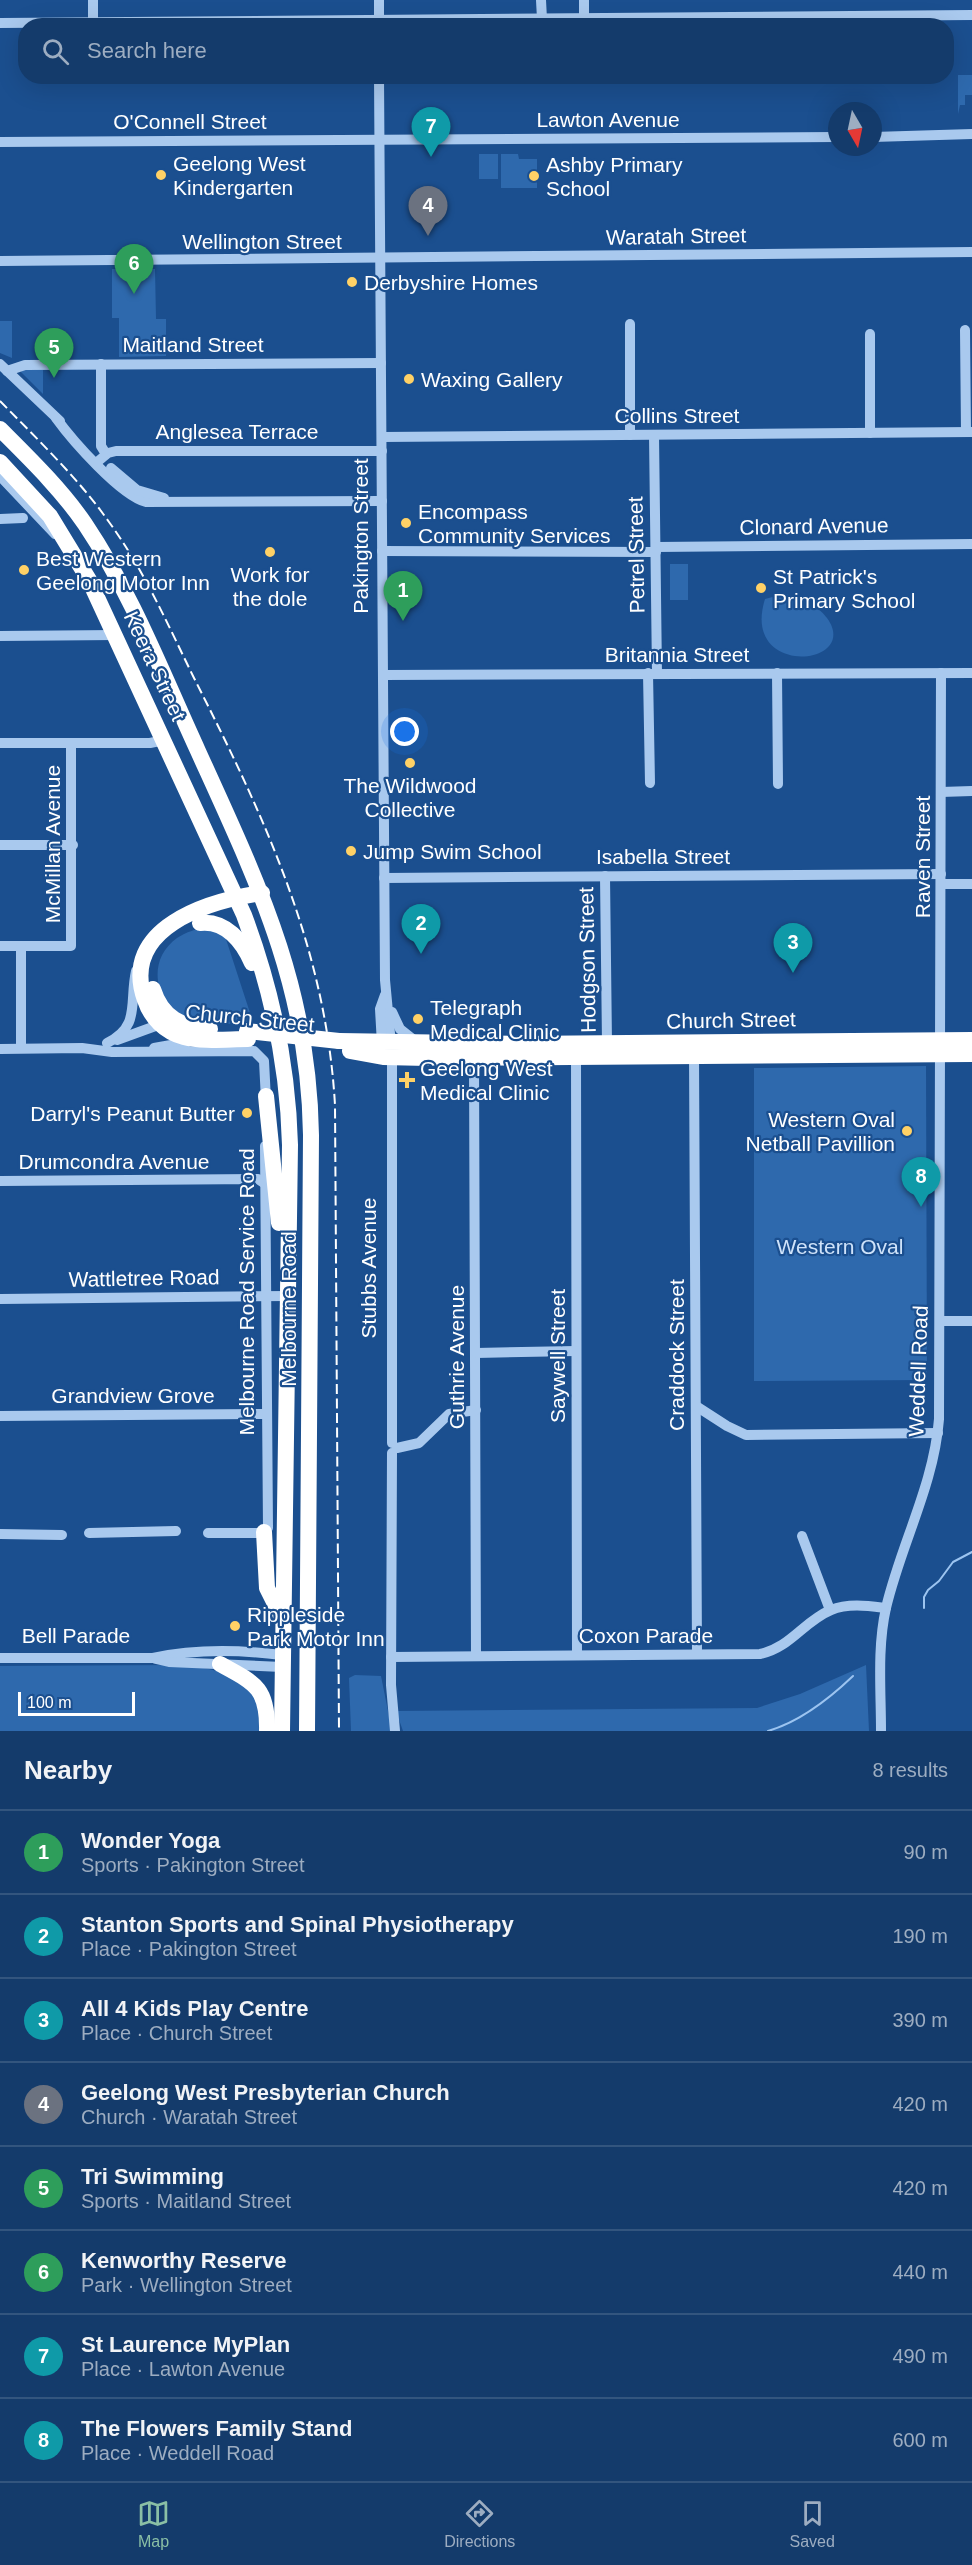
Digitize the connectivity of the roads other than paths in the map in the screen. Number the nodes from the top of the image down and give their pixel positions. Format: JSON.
{"nodes":[{"id":1,"x":93,"y":0,"type":"edge"},
{"id":2,"x":379,"y":0,"type":"edge"},
{"id":3,"x":541,"y":0,"type":"edge"},
{"id":4,"x":584,"y":0,"type":"edge"},
{"id":5,"x":972,"y":15,"type":"edge"},
{"id":6,"x":93,"y":18,"type":"edge"},
{"id":7,"x":379,"y":18,"type":"edge"},
{"id":8,"x":542,"y":18,"type":"edge"},
{"id":9,"x":584,"y":18,"type":"edge"},
{"id":10,"x":681,"y":18,"type":"edge"},
{"id":11,"x":0,"y":23,"type":"edge"},
{"id":12,"x":18,"y":23,"type":"edge"},
{"id":13,"x":379,"y":84,"type":"edge"},
{"id":14,"x":972,"y":134,"type":"edge"},
{"id":15,"x":828,"y":137,"type":"edge"},
{"id":16,"x":882,"y":137,"type":"edge"},
{"id":17,"x":380,"y":139,"type":"junction"},
{"id":18,"x":0,"y":142,"type":"edge"},
{"id":19,"x":972,"y":252,"type":"edge"},
{"id":20,"x":380,"y":260,"type":"junction"},
{"id":21,"x":0,"y":261,"type":"edge"},
{"id":22,"x":630,"y":324,"type":"dead end"},
{"id":23,"x":964,"y":330,"type":"dead end"},
{"id":24,"x":870,"y":334,"type":"dead end"},
{"id":25,"x":381,"y":363,"type":"junction"},
{"id":26,"x":101,"y":364,"type":"junction"},
{"id":27,"x":4,"y":367,"type":"edge"},
{"id":28,"x":0,"y":429,"type":"edge"},
{"id":29,"x":969,"y":432,"type":"edge"},
{"id":30,"x":870,"y":433,"type":"junction"},
{"id":31,"x":630,"y":435,"type":"junction"},
{"id":32,"x":654,"y":435,"type":"junction"},
{"id":33,"x":382,"y":437,"type":"junction"},
{"id":34,"x":0,"y":446,"type":"edge"},
{"id":35,"x":382,"y":451,"type":"junction"},
{"id":36,"x":101,"y":459,"type":"junction"},
{"id":37,"x":0,"y":462,"type":"edge"},
{"id":38,"x":0,"y":476,"type":"edge"},
{"id":39,"x":382,"y":501,"type":"junction"},
{"id":40,"x":23,"y":518,"type":"dead end"},
{"id":41,"x":0,"y":519,"type":"edge"},
{"id":42,"x":972,"y":544,"type":"edge"},
{"id":43,"x":70,"y":549,"type":"junction"},
{"id":44,"x":656,"y":549,"type":"junction"},
{"id":45,"x":382,"y":551,"type":"junction"},
{"id":46,"x":130,"y":605,"type":"junction"},
{"id":47,"x":116,"y":635,"type":"junction"},
{"id":48,"x":0,"y":636,"type":"edge"},
{"id":49,"x":777,"y":673,"type":"junction"},
{"id":50,"x":941,"y":673,"type":"junction"},
{"id":51,"x":972,"y":673,"type":"edge"},
{"id":52,"x":652,"y":674,"type":"junction"},
{"id":53,"x":383,"y":675,"type":"junction"},
{"id":54,"x":165,"y":740,"type":"junction"},
{"id":55,"x":0,"y":743,"type":"edge"},
{"id":56,"x":71,"y":743,"type":"junction"},
{"id":57,"x":650,"y":783,"type":"dead end"},
{"id":58,"x":778,"y":784,"type":"dead end"},
{"id":59,"x":972,"y":791,"type":"edge"},
{"id":60,"x":941,"y":792,"type":"junction"},
{"id":61,"x":0,"y":845,"type":"edge"},
{"id":62,"x":72,"y":845,"type":"junction"},
{"id":63,"x":216,"y":852,"type":"junction"},
{"id":64,"x":605,"y":876,"type":"junction"},
{"id":65,"x":384,"y":878,"type":"junction"},
{"id":66,"x":941,"y":879,"type":"junction"},
{"id":67,"x":972,"y":884,"type":"edge"},
{"id":68,"x":262,"y":893,"type":"junction"},
{"id":69,"x":238,"y":902,"type":"junction"},
{"id":70,"x":183,"y":916,"type":"junction"},
{"id":71,"x":200,"y":922,"type":"junction"},
{"id":72,"x":150,"y":943,"type":"junction"},
{"id":73,"x":0,"y":946,"type":"edge"},
{"id":74,"x":21,"y":946,"type":"junction"},
{"id":75,"x":386,"y":995,"type":"junction"},
{"id":76,"x":275,"y":1017,"type":"junction"},
{"id":77,"x":131,"y":1019,"type":"junction"},
{"id":78,"x":180,"y":1023,"type":"junction"},
{"id":79,"x":161,"y":1024,"type":"junction"},
{"id":80,"x":131,"y":1036,"type":"junction"},
{"id":81,"x":220,"y":1038,"type":"junction"},
{"id":82,"x":972,"y":1040,"type":"edge"},
{"id":83,"x":251,"y":1041,"type":"junction"},
{"id":84,"x":107,"y":1043,"type":"junction"},
{"id":85,"x":422,"y":1044,"type":"junction"},
{"id":86,"x":607,"y":1044,"type":"junction"},
{"id":87,"x":940,"y":1047,"type":"junction"},
{"id":88,"x":0,"y":1048,"type":"edge"},
{"id":89,"x":21,"y":1048,"type":"junction"},
{"id":90,"x":82,"y":1048,"type":"junction"},
{"id":91,"x":387,"y":1050,"type":"junction"},
{"id":92,"x":139,"y":1052,"type":"junction"},
{"id":93,"x":972,"y":1054,"type":"edge"},
{"id":94,"x":694,"y":1055,"type":"junction"},
{"id":95,"x":576,"y":1057,"type":"junction"},
{"id":96,"x":474,"y":1058,"type":"junction"},
{"id":97,"x":266,"y":1096,"type":"junction"},
{"id":98,"x":0,"y":1181,"type":"edge"},
{"id":99,"x":264,"y":1183,"type":"junction"},
{"id":100,"x":267,"y":1296,"type":"junction"},
{"id":101,"x":288,"y":1296,"type":"junction"},
{"id":102,"x":0,"y":1299,"type":"edge"},
{"id":103,"x":940,"y":1321,"type":"junction"},
{"id":104,"x":972,"y":1321,"type":"edge"},
{"id":105,"x":576,"y":1352,"type":"junction"},
{"id":106,"x":476,"y":1353,"type":"junction"},
{"id":107,"x":696,"y":1406,"type":"junction"},
{"id":108,"x":476,"y":1410,"type":"junction"},
{"id":109,"x":266,"y":1414,"type":"junction"},
{"id":110,"x":0,"y":1416,"type":"edge"},
{"id":111,"x":938,"y":1433,"type":"junction"},
{"id":112,"x":394,"y":1448,"type":"junction"},
{"id":113,"x":176,"y":1531,"type":"dead end"},
{"id":114,"x":264,"y":1532,"type":"junction"},
{"id":115,"x":89,"y":1533,"type":"dead end"},
{"id":116,"x":208,"y":1533,"type":"dead end"},
{"id":117,"x":0,"y":1534,"type":"edge"},
{"id":118,"x":62,"y":1534,"type":"dead end"},
{"id":119,"x":802,"y":1536,"type":"dead end"},
{"id":120,"x":886,"y":1608,"type":"junction"},
{"id":121,"x":830,"y":1610,"type":"junction"},
{"id":122,"x":283,"y":1620,"type":"junction"},
{"id":123,"x":697,"y":1654,"type":"junction"},
{"id":124,"x":577,"y":1655,"type":"junction"},
{"id":125,"x":476,"y":1656,"type":"junction"},
{"id":126,"x":391,"y":1657,"type":"junction"},
{"id":127,"x":0,"y":1658,"type":"edge"},
{"id":128,"x":153,"y":1658,"type":"junction"},
{"id":129,"x":282,"y":1661,"type":"junction"},
{"id":130,"x":308,"y":1663,"type":"junction"},
{"id":131,"x":220,"y":1664,"type":"junction"},
{"id":132,"x":267,"y":1731,"type":"edge"},
{"id":133,"x":282,"y":1731,"type":"edge"},
{"id":134,"x":307,"y":1731,"type":"edge"},
{"id":135,"x":395,"y":1731,"type":"edge"},
{"id":136,"x":881,"y":1731,"type":"edge"}],
"edges":[{"from":1,"to":6,"type":"street"},
{"from":2,"to":7,"type":"street"},
{"from":3,"to":8,"type":"street"},
{"from":4,"to":9,"type":"street"},
{"from":5,"to":10,"type":"street"},
{"from":11,"to":12,"type":"street"},
{"from":13,"to":17,"type":"street","name":"Pakington Street"},
{"from":14,"to":16,"type":"street"},
{"from":15,"to":17,"type":"street","name":"Lawton Avenue"},
{"from":17,"to":18,"type":"street","name":"O'Connell Street"},
{"from":17,"to":20,"type":"street","name":"Pakington Street"},
{"from":19,"to":20,"type":"street","name":"Waratah Street"},
{"from":20,"to":21,"type":"street","name":"Wellington Street"},
{"from":20,"to":25,"type":"street","name":"Pakington Street"},
{"from":22,"to":31,"type":"street"},
{"from":23,"to":29,"type":"street"},
{"from":24,"to":30,"type":"street"},
{"from":25,"to":26,"type":"street","name":"Maitland Street"},
{"from":25,"to":33,"type":"street","name":"Pakington Street"},
{"from":26,"to":27,"type":"street","name":"Maitland Street"},
{"from":26,"to":36,"type":"street"},
{"from":27,"to":36,"type":"street"},
{"from":28,"to":46,"type":"highway"},
{"from":29,"to":30,"type":"street","name":"Collins Street"},
{"from":30,"to":32,"type":"street","name":"Collins Street"},
{"from":31,"to":32,"type":"street","name":"Collins Street"},
{"from":31,"to":33,"type":"street","name":"Collins Street"},
{"from":32,"to":44,"type":"street","name":"Petrel Street"},
{"from":33,"to":35,"type":"street","name":"Pakington Street"},
{"from":34,"to":46,"type":"highway"},
{"from":35,"to":36,"type":"street","name":"Anglesea Terrace"},
{"from":35,"to":39,"type":"street","name":"Pakington Street"},
{"from":36,"to":39,"type":"street"},
{"from":37,"to":43,"type":"highway"},
{"from":38,"to":43,"type":"street","name":"Keera Street"},
{"from":39,"to":45,"type":"street","name":"Pakington Street"},
{"from":40,"to":41,"type":"street"},
{"from":42,"to":44,"type":"street","name":"Clonard Avenue"},
{"from":43,"to":47,"type":"highway","name":"Keera Street"},
{"from":44,"to":45,"type":"street","name":"Clonard Avenue"},
{"from":44,"to":52,"type":"street","name":"Petrel Street"},
{"from":45,"to":53,"type":"street","name":"Pakington Street"},
{"from":46,"to":68,"type":"highway","name":"Keera Street"},
{"from":47,"to":48,"type":"street"},
{"from":47,"to":54,"type":"highway","name":"Keera Street"},
{"from":49,"to":50,"type":"street","name":"Britannia Street"},
{"from":49,"to":52,"type":"street","name":"Britannia Street"},
{"from":49,"to":58,"type":"street"},
{"from":50,"to":51,"type":"street","name":"Britannia Street"},
{"from":50,"to":60,"type":"street","name":"Raven Street"},
{"from":52,"to":53,"type":"street","name":"Britannia Street"},
{"from":52,"to":57,"type":"street","name":"Petrel Street"},
{"from":53,"to":65,"type":"street","name":"Pakington Street"},
{"from":54,"to":56,"type":"street"},
{"from":54,"to":63,"type":"highway","name":"Keera Street"},
{"from":55,"to":56,"type":"street"},
{"from":56,"to":62,"type":"street","name":"McMillan Avenue"},
{"from":59,"to":60,"type":"street"},
{"from":60,"to":66,"type":"street","name":"Raven Street"},
{"from":61,"to":62,"type":"street"},
{"from":62,"to":74,"type":"street","name":"McMillan Avenue"},
{"from":63,"to":69,"type":"highway","name":"Keera Street"},
{"from":63,"to":70,"type":"highway"},
{"from":64,"to":65,"type":"street","name":"Isabella Street"},
{"from":64,"to":66,"type":"street","name":"Isabella Street"},
{"from":64,"to":86,"type":"street","name":"Hodgson Street"},
{"from":65,"to":75,"type":"street","name":"Pakington Street"},
{"from":66,"to":67,"type":"street","name":"Isabella Street"},
{"from":66,"to":87,"type":"street","name":"Raven Street"},
{"from":68,"to":69,"type":"highway","name":"Church Street"},
{"from":68,"to":130,"type":"highway","name":"Melbourne Road"},
{"from":69,"to":70,"type":"highway","name":"Church Street"},
{"from":69,"to":71,"type":"highway","name":"Church Street"},
{"from":69,"to":76,"type":"highway","name":"Melbourne Road"},
{"from":70,"to":72,"type":"highway","name":"Church Street"},
{"from":71,"to":76,"type":"highway"},
{"from":71,"to":78,"type":"highway","name":"Church Street"},
{"from":72,"to":77,"type":"street"},
{"from":72,"to":79,"type":"highway","name":"Church Street"},
{"from":73,"to":74,"type":"street"},
{"from":74,"to":89,"type":"street"},
{"from":75,"to":85,"type":"street"},
{"from":75,"to":91,"type":"street","name":"Pakington Street"},
{"from":76,"to":101,"type":"highway","name":"Melbourne Road"},
{"from":77,"to":80,"type":"street"},
{"from":77,"to":84,"type":"street"},
{"from":78,"to":79,"type":"highway"},
{"from":78,"to":83,"type":"highway","name":"Church Street"},
{"from":79,"to":80,"type":"street"},
{"from":79,"to":81,"type":"highway","name":"Church Street"},
{"from":80,"to":84,"type":"street"},
{"from":80,"to":92,"type":"street"},
{"from":81,"to":83,"type":"highway","name":"Church Street"},
{"from":81,"to":92,"type":"street"},
{"from":82,"to":87,"type":"highway","name":"Church Street"},
{"from":83,"to":91,"type":"highway","name":"Church Street"},
{"from":83,"to":92,"type":"street"},
{"from":83,"to":97,"type":"street","name":"Melbourne Road Service Road"},
{"from":84,"to":90,"type":"street"},
{"from":85,"to":86,"type":"highway","name":"Church Street"},
{"from":85,"to":91,"type":"highway","name":"Church Street"},
{"from":86,"to":87,"type":"highway","name":"Church Street"},
{"from":87,"to":93,"type":"highway","name":"Church Street"},
{"from":87,"to":94,"type":"highway","name":"Church Street"},
{"from":87,"to":103,"type":"street","name":"Weddell Road"},
{"from":88,"to":89,"type":"street"},
{"from":89,"to":90,"type":"street"},
{"from":90,"to":92,"type":"street"},
{"from":91,"to":96,"type":"highway","name":"Church Street"},
{"from":91,"to":112,"type":"street","name":"Stubbs Avenue"},
{"from":94,"to":95,"type":"highway","name":"Church Street"},
{"from":94,"to":107,"type":"street","name":"Craddock Street"},
{"from":95,"to":96,"type":"highway","name":"Church Street"},
{"from":95,"to":105,"type":"street","name":"Saywell Street"},
{"from":96,"to":106,"type":"street","name":"Guthrie Avenue"},
{"from":97,"to":99,"type":"street","name":"Melbourne Road Service Road"},
{"from":97,"to":101,"type":"highway"},
{"from":98,"to":99,"type":"street","name":"Drumcondra Avenue"},
{"from":99,"to":100,"type":"street","name":"Melbourne Road Service Road"},
{"from":100,"to":101,"type":"street","name":"Wattletree Road"},
{"from":100,"to":102,"type":"street","name":"Wattletree Road"},
{"from":100,"to":109,"type":"street","name":"Melbourne Road Service Road"},
{"from":101,"to":122,"type":"highway","name":"Melbourne Road"},
{"from":103,"to":104,"type":"street"},
{"from":103,"to":111,"type":"street","name":"Weddell Road"},
{"from":105,"to":106,"type":"street"},
{"from":105,"to":124,"type":"street","name":"Saywell Street"},
{"from":106,"to":108,"type":"street","name":"Guthrie Avenue"},
{"from":107,"to":111,"type":"street"},
{"from":107,"to":123,"type":"street","name":"Craddock Street"},
{"from":108,"to":112,"type":"street"},
{"from":108,"to":125,"type":"street","name":"Guthrie Avenue"},
{"from":109,"to":110,"type":"street","name":"Grandview Grove"},
{"from":109,"to":114,"type":"street","name":"Melbourne Road Service Road"},
{"from":111,"to":120,"type":"street","name":"Weddell Road"},
{"from":112,"to":126,"type":"street","name":"Stubbs Avenue"},
{"from":113,"to":115,"type":"street"},
{"from":114,"to":116,"type":"street"},
{"from":114,"to":122,"type":"highway"},
{"from":117,"to":118,"type":"street"},
{"from":119,"to":121,"type":"street"},
{"from":120,"to":121,"type":"street"},
{"from":120,"to":136,"type":"street","name":"Weddell Road"},
{"from":121,"to":123,"type":"street","name":"Coxon Parade"},
{"from":122,"to":129,"type":"highway","name":"Melbourne Road"},
{"from":123,"to":124,"type":"street","name":"Coxon Parade"},
{"from":124,"to":125,"type":"street","name":"Coxon Parade"},
{"from":125,"to":126,"type":"street","name":"Coxon Parade"},
{"from":126,"to":135,"type":"street","name":"Stubbs Avenue"},
{"from":127,"to":128,"type":"street","name":"Bell Parade"},
{"from":128,"to":129,"type":"street","name":"Bell Parade"},
{"from":128,"to":131,"type":"street","name":"Bell Parade"},
{"from":129,"to":130,"type":"highway","name":"Bell Parade"},
{"from":129,"to":131,"type":"street","name":"Bell Parade"},
{"from":129,"to":133,"type":"highway","name":"Melbourne Road"},
{"from":130,"to":134,"type":"highway","name":"Melbourne Road"},
{"from":131,"to":132,"type":"highway"}]}
